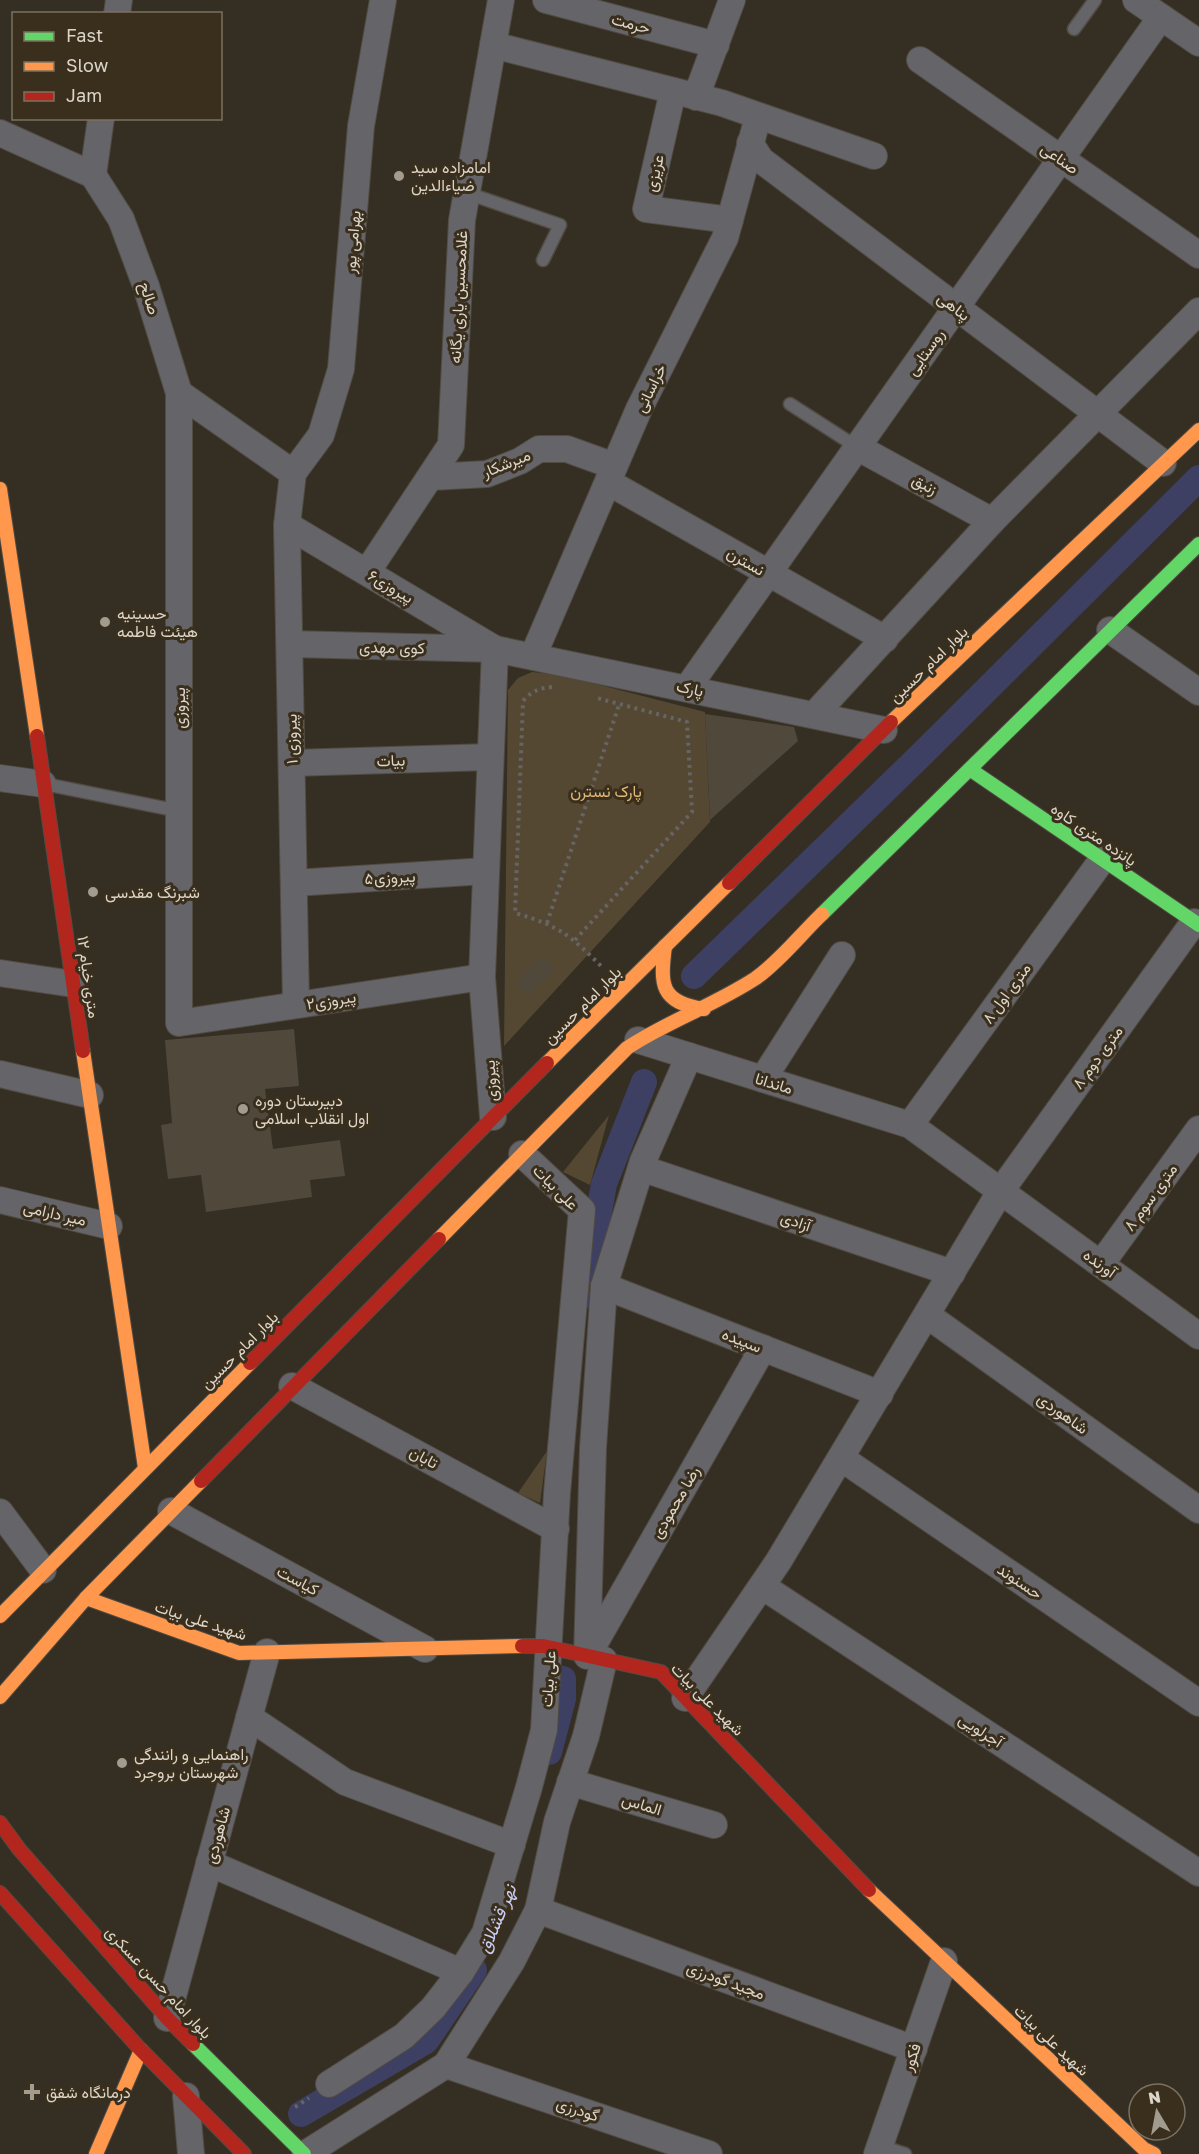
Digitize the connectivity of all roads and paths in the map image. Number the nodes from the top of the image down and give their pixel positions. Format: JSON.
{"nodes":[{"id":1,"x":383,"y":0,"type":"edge"},
{"id":2,"x":501,"y":0,"type":"edge"},
{"id":3,"x":546,"y":0,"type":"edge"},
{"id":4,"x":732,"y":0,"type":"edge"},
{"id":5,"x":1095,"y":0,"type":"edge"},
{"id":6,"x":1136,"y":0,"type":"edge"},
{"id":7,"x":1161,"y":17,"type":"junction"},
{"id":8,"x":1074,"y":28,"type":"dead end"},
{"id":9,"x":1199,"y":43,"type":"edge"},
{"id":10,"x":493,"y":45,"type":"junction"},
{"id":11,"x":716,"y":45,"type":"junction"},
{"id":12,"x":920,"y":60,"type":"dead end"},
{"id":13,"x":684,"y":94,"type":"junction"},
{"id":14,"x":758,"y":117,"type":"junction"},
{"id":15,"x":101,"y":120,"type":"edge"},
{"id":16,"x":0,"y":133,"type":"edge"},
{"id":17,"x":750,"y":143,"type":"junction"},
{"id":18,"x":874,"y":156,"type":"dead end"},
{"id":19,"x":1061,"y":159,"type":"junction"},
{"id":20,"x":93,"y":175,"type":"junction"},
{"id":21,"x":467,"y":193,"type":"junction"},
{"id":22,"x":730,"y":220,"type":"junction"},
{"id":23,"x":1199,"y":255,"type":"edge"},
{"id":24,"x":543,"y":260,"type":"dead end"},
{"id":25,"x":957,"y":308,"type":"junction"},
{"id":26,"x":1199,"y":311,"type":"edge"},
{"id":27,"x":179,"y":393,"type":"junction"},
{"id":28,"x":790,"y":404,"type":"dead end"},
{"id":29,"x":1098,"y":414,"type":"junction"},
{"id":30,"x":1199,"y":430,"type":"edge"},
{"id":31,"x":857,"y":447,"type":"junction"},
{"id":32,"x":1163,"y":463,"type":"junction"},
{"id":33,"x":293,"y":473,"type":"junction"},
{"id":34,"x":611,"y":474,"type":"junction"},
{"id":35,"x":431,"y":477,"type":"junction"},
{"id":36,"x":0,"y":489,"type":"edge"},
{"id":37,"x":992,"y":521,"type":"junction"},
{"id":38,"x":287,"y":525,"type":"junction"},
{"id":39,"x":1199,"y":544,"type":"edge"},
{"id":40,"x":367,"y":572,"type":"junction"},
{"id":41,"x":769,"y":573,"type":"junction"},
{"id":42,"x":8,"y":601,"type":"edge"},
{"id":43,"x":1110,"y":630,"type":"junction"},
{"id":44,"x":885,"y":639,"type":"junction"},
{"id":45,"x":290,"y":645,"type":"junction"},
{"id":46,"x":495,"y":649,"type":"junction"},
{"id":47,"x":533,"y":656,"type":"junction"},
{"id":48,"x":629,"y":676,"type":"junction"},
{"id":49,"x":688,"y":687,"type":"junction"},
{"id":50,"x":562,"y":689,"type":"dead end"},
{"id":51,"x":1199,"y":692,"type":"edge"},
{"id":52,"x":591,"y":696,"type":"dead end"},
{"id":53,"x":620,"y":704,"type":"junction"},
{"id":54,"x":815,"y":714,"type":"junction"},
{"id":55,"x":884,"y":730,"type":"junction"},
{"id":56,"x":490,"y":757,"type":"junction"},
{"id":57,"x":292,"y":763,"type":"junction"},
{"id":58,"x":971,"y":770,"type":"junction"},
{"id":59,"x":0,"y":778,"type":"edge"},
{"id":60,"x":44,"y":784,"type":"junction"},
{"id":61,"x":179,"y":812,"type":"junction"},
{"id":62,"x":1102,"y":860,"type":"junction"},
{"id":63,"x":486,"y":871,"type":"junction"},
{"id":64,"x":294,"y":883,"type":"junction"},
{"id":65,"x":548,"y":923,"type":"junction"},
{"id":66,"x":1197,"y":923,"type":"edge"},
{"id":67,"x":575,"y":940,"type":"junction"},
{"id":68,"x":665,"y":946,"type":"junction"},
{"id":69,"x":842,"y":955,"type":"dead end"},
{"id":70,"x":0,"y":973,"type":"edge"},
{"id":71,"x":482,"y":977,"type":"junction"},
{"id":72,"x":73,"y":984,"type":"junction"},
{"id":73,"x":622,"y":988,"type":"junction"},
{"id":74,"x":296,"y":1005,"type":"junction"},
{"id":75,"x":624,"y":1007,"type":"dead end"},
{"id":76,"x":704,"y":1009,"type":"junction"},
{"id":77,"x":598,"y":1012,"type":"junction"},
{"id":78,"x":179,"y":1023,"type":"joint"},
{"id":79,"x":638,"y":1034,"type":"junction"},
{"id":80,"x":689,"y":1056,"type":"junction"},
{"id":81,"x":0,"y":1074,"type":"edge"},
{"id":82,"x":764,"y":1079,"type":"junction"},
{"id":83,"x":90,"y":1095,"type":"junction"},
{"id":84,"x":493,"y":1117,"type":"junction"},
{"id":85,"x":910,"y":1125,"type":"junction"},
{"id":86,"x":1199,"y":1129,"type":"edge"},
{"id":87,"x":522,"y":1154,"type":"junction"},
{"id":88,"x":641,"y":1168,"type":"junction"},
{"id":89,"x":1000,"y":1192,"type":"junction"},
{"id":90,"x":0,"y":1200,"type":"edge"},
{"id":91,"x":109,"y":1226,"type":"junction"},
{"id":92,"x":1101,"y":1264,"type":"junction"},
{"id":93,"x":952,"y":1273,"type":"junction"},
{"id":94,"x":604,"y":1287,"type":"junction"},
{"id":95,"x":927,"y":1315,"type":"junction"},
{"id":96,"x":1199,"y":1336,"type":"edge"},
{"id":97,"x":763,"y":1348,"type":"junction"},
{"id":98,"x":292,"y":1386,"type":"junction"},
{"id":99,"x":880,"y":1394,"type":"junction"},
{"id":100,"x":841,"y":1458,"type":"junction"},
{"id":101,"x":145,"y":1468,"type":"junction"},
{"id":102,"x":1199,"y":1510,"type":"edge"},
{"id":103,"x":171,"y":1511,"type":"junction"},
{"id":104,"x":0,"y":1512,"type":"edge"},
{"id":105,"x":556,"y":1529,"type":"junction"},
{"id":106,"x":43,"y":1570,"type":"junction"},
{"id":107,"x":762,"y":1586,"type":"junction"},
{"id":108,"x":86,"y":1598,"type":"junction"},
{"id":109,"x":0,"y":1616,"type":"edge"},
{"id":110,"x":550,"y":1647,"type":"junction"},
{"id":111,"x":425,"y":1648,"type":"junction"},
{"id":112,"x":267,"y":1652,"type":"junction"},
{"id":113,"x":596,"y":1658,"type":"junction"},
{"id":114,"x":0,"y":1696,"type":"edge"},
{"id":115,"x":686,"y":1698,"type":"junction"},
{"id":116,"x":1199,"y":1703,"type":"edge"},
{"id":117,"x":249,"y":1718,"type":"junction"},
{"id":118,"x":570,"y":1782,"type":"junction"},
{"id":119,"x":0,"y":1823,"type":"edge"},
{"id":120,"x":714,"y":1825,"type":"dead end"},
{"id":121,"x":512,"y":1845,"type":"junction"},
{"id":122,"x":209,"y":1863,"type":"junction"},
{"id":123,"x":1199,"y":1874,"type":"edge"},
{"id":124,"x":0,"y":1894,"type":"edge"},
{"id":125,"x":538,"y":1910,"type":"junction"},
{"id":126,"x":944,"y":1961,"type":"junction"},
{"id":127,"x":461,"y":1972,"type":"junction"},
{"id":128,"x":167,"y":2018,"type":"junction"},
{"id":129,"x":914,"y":2049,"type":"junction"},
{"id":130,"x":141,"y":2050,"type":"junction"},
{"id":131,"x":446,"y":2065,"type":"junction"},
{"id":132,"x":329,"y":2084,"type":"joint"},
{"id":133,"x":186,"y":2096,"type":"junction"},
{"id":134,"x":268,"y":2126,"type":"junction"},
{"id":135,"x":879,"y":2150,"type":"edge"},
{"id":136,"x":244,"y":2151,"type":"edge"},
{"id":137,"x":96,"y":2154,"type":"edge"},
{"id":138,"x":191,"y":2154,"type":"edge"},
{"id":139,"x":305,"y":2154,"type":"edge"},
{"id":140,"x":709,"y":2154,"type":"edge"},
{"id":141,"x":905,"y":2154,"type":"edge"},
{"id":142,"x":1154,"y":2154,"type":"edge"}],
"edges":[{"from":1,"to":33,"type":"street","name":"بهرامی پور"},
{"from":2,"to":10,"type":"street","name":"غلامحسین یاری یگانه"},
{"from":3,"to":11,"type":"street","name":"حرمت"},
{"from":4,"to":11,"type":"street"},
{"from":5,"to":8,"type":"lane"},
{"from":6,"to":7,"type":"street"},
{"from":7,"to":9,"type":"street"},
{"from":7,"to":19,"type":"street","name":"روستایی"},
{"from":10,"to":13,"type":"street"},
{"from":10,"to":21,"type":"street","name":"غلامحسین یاری یگانه"},
{"from":11,"to":13,"type":"street"},
{"from":12,"to":19,"type":"street","name":"صناعی"},
{"from":13,"to":14,"type":"street"},
{"from":13,"to":22,"type":"street","name":"عزیزی"},
{"from":14,"to":17,"type":"street","name":"خراسانی"},
{"from":14,"to":18,"type":"street"},
{"from":15,"to":20,"type":"street"},
{"from":16,"to":20,"type":"street"},
{"from":17,"to":22,"type":"street","name":"خراسانی"},
{"from":17,"to":25,"type":"street","name":"پناهی"},
{"from":19,"to":23,"type":"street","name":"صناعی"},
{"from":19,"to":25,"type":"street","name":"روستایی"},
{"from":20,"to":27,"type":"street","name":"صالح"},
{"from":21,"to":24,"type":"lane"},
{"from":21,"to":35,"type":"street","name":"غلامحسین یاری یگانه"},
{"from":22,"to":34,"type":"street","name":"خراسانی"},
{"from":25,"to":29,"type":"street","name":"پناهی"},
{"from":25,"to":31,"type":"street","name":"روستایی"},
{"from":26,"to":29,"type":"street"},
{"from":27,"to":33,"type":"street"},
{"from":27,"to":61,"type":"street","name":"پیروزی"},
{"from":28,"to":31,"type":"lane"},
{"from":29,"to":32,"type":"street","name":"پناهی"},
{"from":29,"to":37,"type":"street"},
{"from":30,"to":32,"type":"main road","name":"بلوار امام حسین"},
{"from":31,"to":37,"type":"street","name":"زنبق"},
{"from":31,"to":41,"type":"street","name":"روستایی"},
{"from":32,"to":55,"type":"main road","name":"بلوار امام حسین"},
{"from":33,"to":38,"type":"street","name":"پیروزی ۱"},
{"from":34,"to":35,"type":"street","name":"میرشکار"},
{"from":34,"to":41,"type":"street","name":"نسترن"},
{"from":34,"to":47,"type":"street","name":"خراسانی"},
{"from":35,"to":40,"type":"street","name":"غلامحسین یاری یگانه"},
{"from":36,"to":42,"type":"main road","name":"۱۲ متری خیام"},
{"from":37,"to":44,"type":"street"},
{"from":38,"to":40,"type":"street","name":"پیروزی۶"},
{"from":38,"to":45,"type":"street","name":"پیروزی ۱"},
{"from":39,"to":43,"type":"main road"},
{"from":40,"to":46,"type":"street","name":"پیروزی۶"},
{"from":41,"to":44,"type":"street","name":"نسترن"},
{"from":41,"to":49,"type":"street","name":"روستایی"},
{"from":42,"to":60,"type":"main road","name":"۱۲ متری خیام"},
{"from":43,"to":51,"type":"street"},
{"from":43,"to":58,"type":"main road"},
{"from":44,"to":54,"type":"street"},
{"from":45,"to":46,"type":"street","name":"کوی مهدی"},
{"from":45,"to":57,"type":"street","name":"پیروزی ۱"},
{"from":46,"to":47,"type":"street","name":"پارک"},
{"from":46,"to":56,"type":"street","name":"پیروزی"},
{"from":47,"to":48,"type":"street","name":"پارک"},
{"from":48,"to":49,"type":"street","name":"پارک"},
{"from":48,"to":53,"type":"path"},
{"from":49,"to":54,"type":"street","name":"پارک"},
{"from":50,"to":65,"type":"path"},
{"from":52,"to":53,"type":"path"},
{"from":53,"to":65,"type":"path"},
{"from":53,"to":67,"type":"path"},
{"from":54,"to":55,"type":"street","name":"پارک"},
{"from":55,"to":68,"type":"main road","name":"بلوار امام حسین"},
{"from":56,"to":57,"type":"street","name":"بیات"},
{"from":56,"to":63,"type":"street","name":"پیروزی"},
{"from":57,"to":64,"type":"street","name":"پیروزی ۱"},
{"from":58,"to":62,"type":"main road","name":"پانزده متری کاوه"},
{"from":58,"to":76,"type":"main road"},
{"from":59,"to":60,"type":"street"},
{"from":60,"to":61,"type":"lane"},
{"from":60,"to":72,"type":"main road","name":"۱۲ متری خیام"},
{"from":61,"to":78,"type":"street","name":"پیروزی"},
{"from":62,"to":66,"type":"main road","name":"پانزده متری کاوه"},
{"from":62,"to":85,"type":"street","name":"۸ متری اول"},
{"from":63,"to":64,"type":"street","name":"پیروزی۵"},
{"from":63,"to":71,"type":"street","name":"پیروزی"},
{"from":64,"to":74,"type":"street","name":"پیروزی ۱"},
{"from":65,"to":67,"type":"path"},
{"from":66,"to":89,"type":"street","name":"۸ متری دوم"},
{"from":67,"to":73,"type":"path"},
{"from":68,"to":73,"type":"main road","name":"بلوار امام حسین"},
{"from":68,"to":76,"type":"main road"},
{"from":69,"to":82,"type":"street"},
{"from":70,"to":72,"type":"street"},
{"from":71,"to":74,"type":"street","name":"پیروزی۲"},
{"from":71,"to":84,"type":"street","name":"پیروزی"},
{"from":72,"to":83,"type":"main road","name":"۱۲ متری خیام"},
{"from":73,"to":77,"type":"main road","name":"بلوار امام حسین"},
{"from":74,"to":78,"type":"street","name":"پیروزی۲"},
{"from":75,"to":77,"type":"main road"},
{"from":76,"to":79,"type":"main road"},
{"from":77,"to":84,"type":"main road","name":"بلوار امام حسین"},
{"from":79,"to":80,"type":"street","name":"ماندانا"},
{"from":79,"to":87,"type":"main road"},
{"from":80,"to":82,"type":"street","name":"ماندانا"},
{"from":80,"to":88,"type":"street"},
{"from":81,"to":83,"type":"street"},
{"from":82,"to":85,"type":"street","name":"ماندانا"},
{"from":83,"to":91,"type":"main road","name":"۱۲ متری خیام"},
{"from":84,"to":101,"type":"main road","name":"بلوار امام حسین"},
{"from":85,"to":89,"type":"street","name":"ماندانا"},
{"from":86,"to":92,"type":"street","name":"۸ متری سوم"},
{"from":87,"to":98,"type":"main road"},
{"from":87,"to":105,"type":"street","name":"علی بیات"},
{"from":88,"to":93,"type":"street","name":"آزادی"},
{"from":88,"to":94,"type":"street"},
{"from":89,"to":92,"type":"street","name":"آورنده"},
{"from":89,"to":93,"type":"street"},
{"from":90,"to":91,"type":"street","name":"میر دارامی"},
{"from":91,"to":101,"type":"main road","name":"۱۲ متری خیام"},
{"from":92,"to":96,"type":"street","name":"آورنده"},
{"from":93,"to":95,"type":"street"},
{"from":94,"to":97,"type":"street","name":"سپیده"},
{"from":94,"to":113,"type":"street"},
{"from":95,"to":99,"type":"street"},
{"from":95,"to":102,"type":"street","name":"شاهوردی"},
{"from":97,"to":99,"type":"street","name":"سپیده"},
{"from":97,"to":113,"type":"street","name":"رضا محمودی"},
{"from":98,"to":103,"type":"main road"},
{"from":98,"to":105,"type":"street","name":"تابان"},
{"from":99,"to":100,"type":"street"},
{"from":100,"to":107,"type":"street"},
{"from":100,"to":116,"type":"street","name":"حسنوند"},
{"from":101,"to":106,"type":"main road","name":"بلوار امام حسین"},
{"from":103,"to":108,"type":"main road"},
{"from":103,"to":111,"type":"street","name":"کیاست"},
{"from":104,"to":106,"type":"street"},
{"from":105,"to":110,"type":"street","name":"علی بیات"},
{"from":106,"to":109,"type":"main road","name":"بلوار امام حسین"},
{"from":107,"to":115,"type":"street"},
{"from":107,"to":123,"type":"street","name":"آجرلویی"},
{"from":108,"to":112,"type":"main road","name":"شهید علی بیات"},
{"from":108,"to":114,"type":"main road"},
{"from":110,"to":111,"type":"main road","name":"شهید علی بیات"},
{"from":110,"to":113,"type":"main road","name":"شهید علی بیات"},
{"from":110,"to":121,"type":"street","name":"علی بیات"},
{"from":111,"to":112,"type":"main road","name":"شهید علی بیات"},
{"from":112,"to":117,"type":"street","name":"شاهوردی"},
{"from":113,"to":115,"type":"main road","name":"شهید علی بیات"},
{"from":113,"to":118,"type":"street"},
{"from":115,"to":126,"type":"main road","name":"شهید علی بیات"},
{"from":117,"to":121,"type":"street"},
{"from":117,"to":122,"type":"street","name":"شاهوردی"},
{"from":118,"to":120,"type":"street","name":"الماس"},
{"from":118,"to":125,"type":"street"},
{"from":119,"to":128,"type":"main road","name":"بلوار امام حسن عسکری"},
{"from":121,"to":127,"type":"street","name":"علی بیات"},
{"from":122,"to":127,"type":"street"},
{"from":122,"to":128,"type":"street","name":"شاهوردی"},
{"from":124,"to":130,"type":"main road"},
{"from":125,"to":129,"type":"street","name":"مجید گودرزی"},
{"from":125,"to":131,"type":"street"},
{"from":126,"to":129,"type":"street","name":"فکور"},
{"from":126,"to":142,"type":"main road","name":"شهید علی بیات"},
{"from":127,"to":132,"type":"street","name":"علی بیات"},
{"from":128,"to":134,"type":"main road","name":"بلوار امام حسن عسکری"},
{"from":129,"to":135,"type":"street","name":"فکور"},
{"from":130,"to":133,"type":"main road"},
{"from":130,"to":137,"type":"main road"},
{"from":131,"to":139,"type":"street"},
{"from":131,"to":140,"type":"street","name":"گودرزی"},
{"from":132,"to":134,"type":"path"},
{"from":133,"to":136,"type":"main road"},
{"from":133,"to":138,"type":"street"},
{"from":134,"to":139,"type":"main road","name":"بلوار امام حسن عسکری"},
{"from":135,"to":141,"type":"lane"}]}
